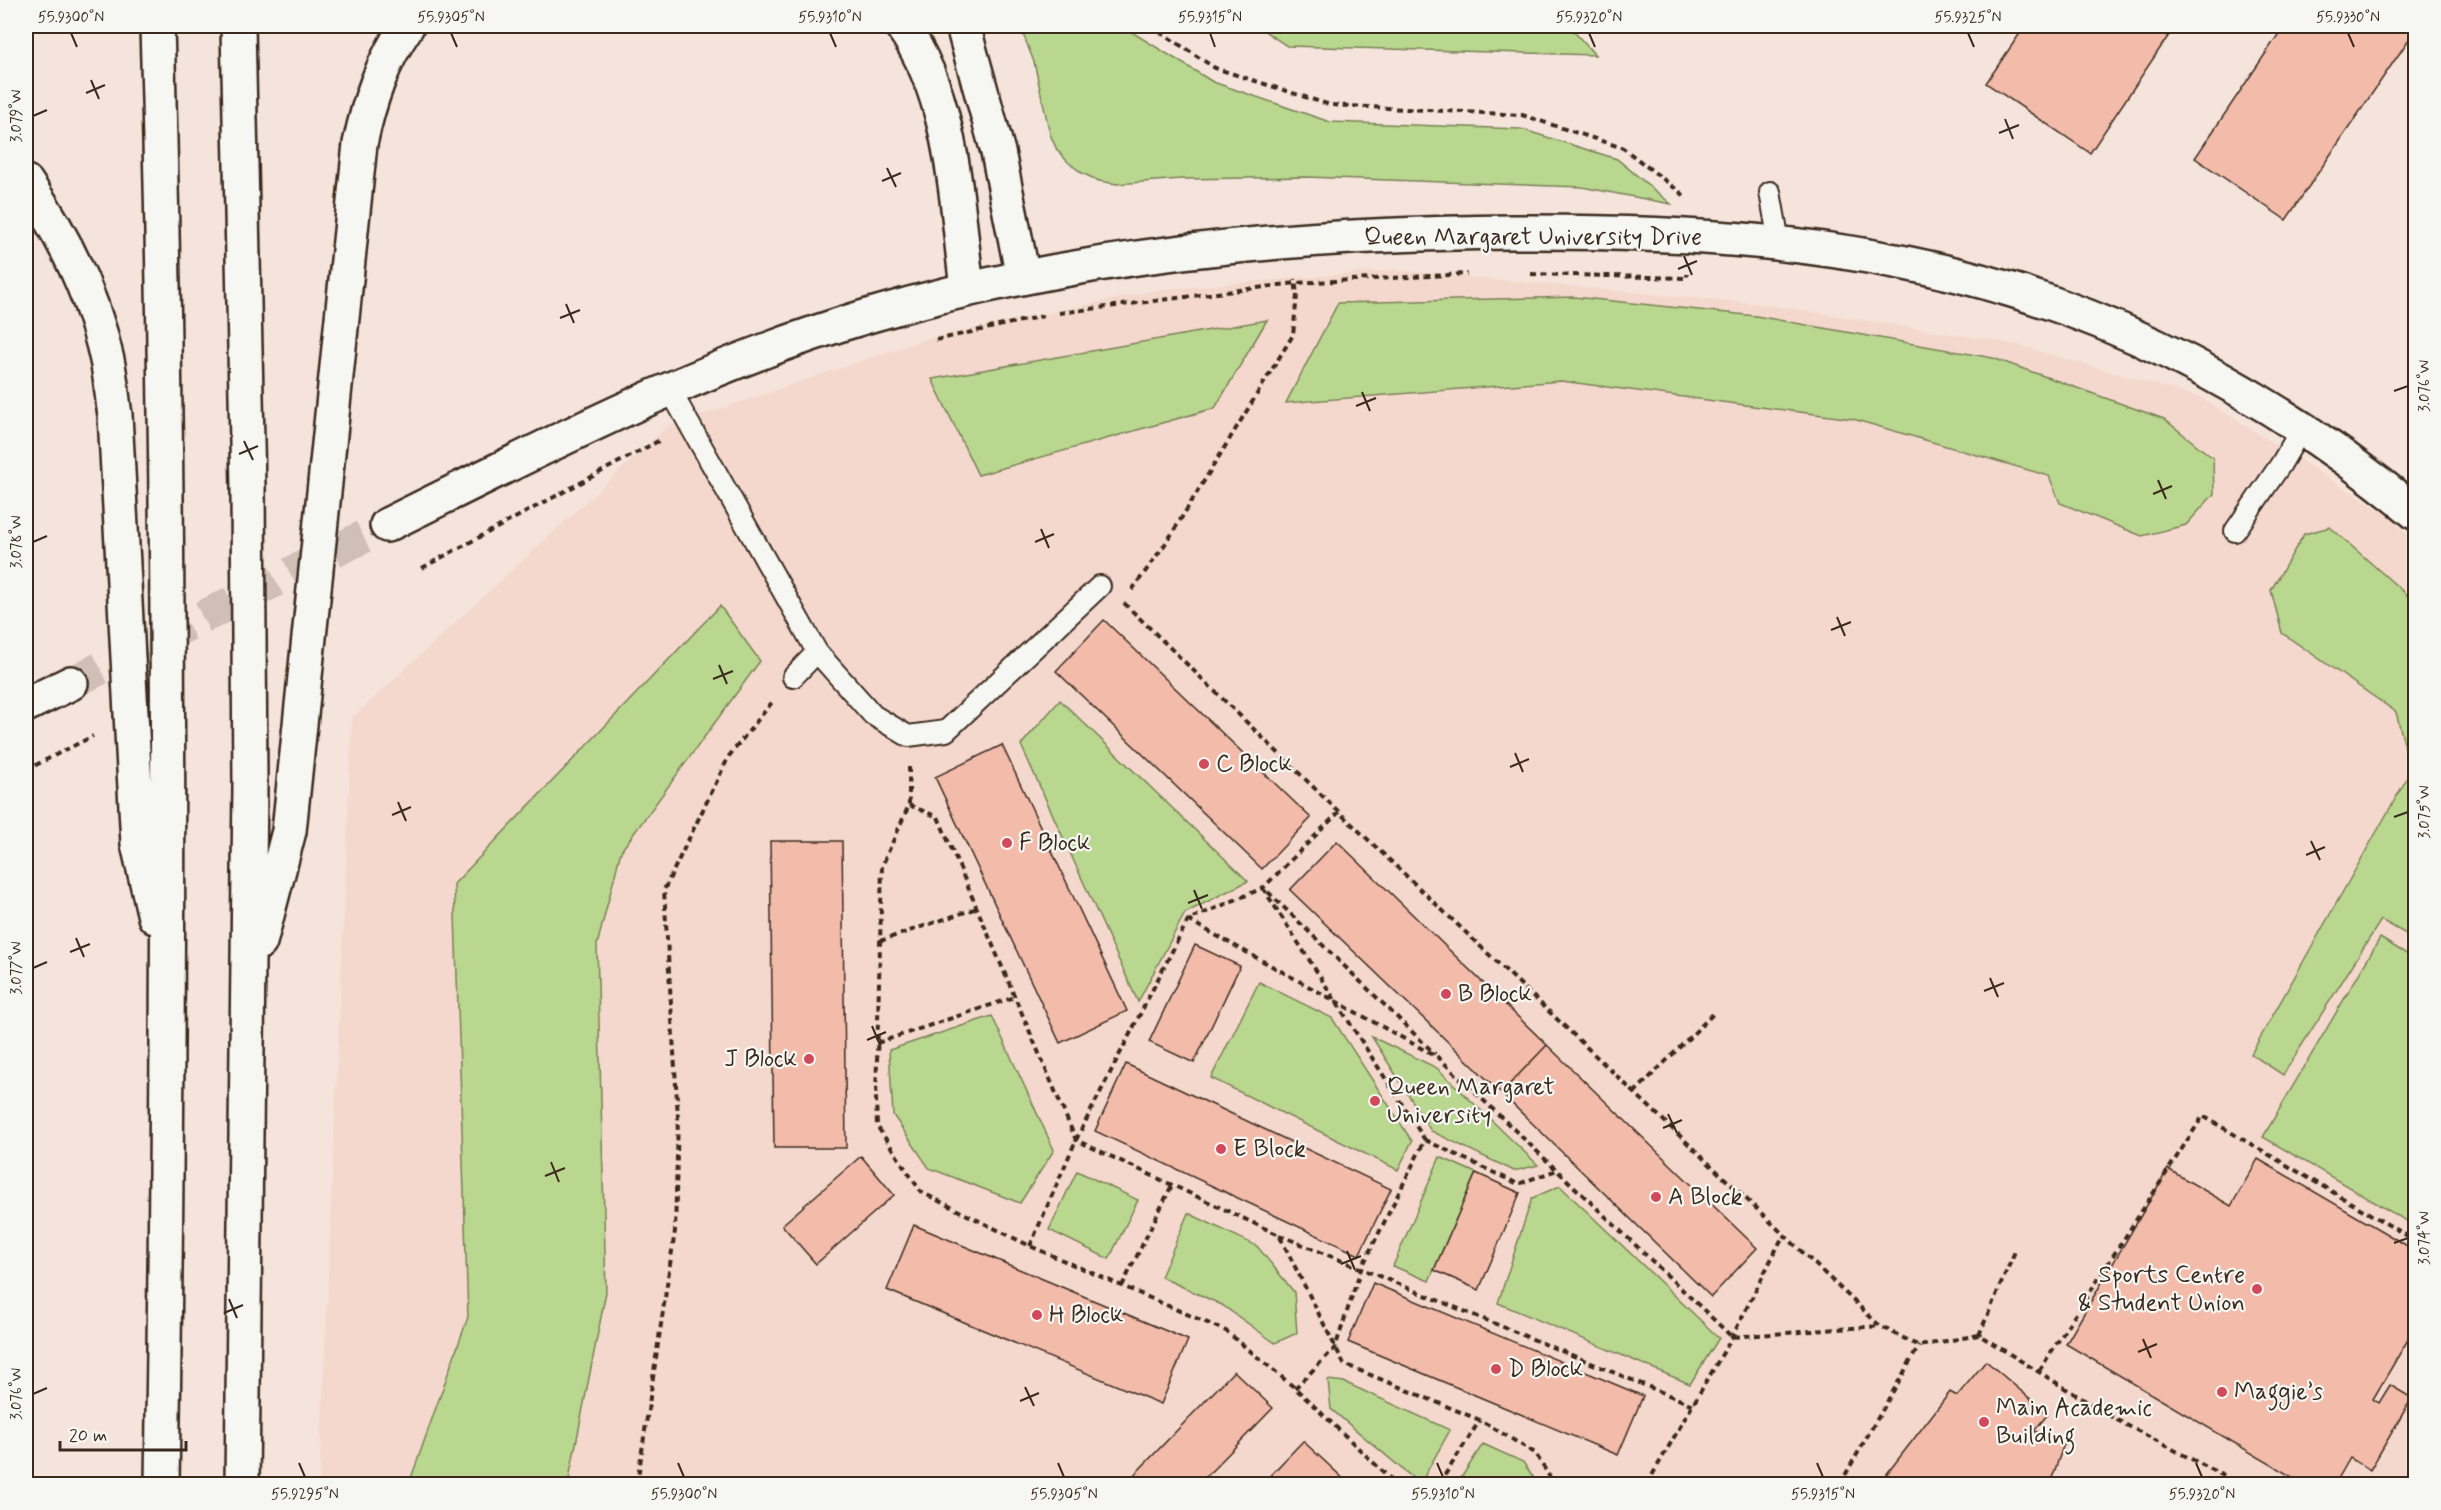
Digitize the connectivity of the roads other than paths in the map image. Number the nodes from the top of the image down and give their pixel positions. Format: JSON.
{"nodes":[{"id":1,"x":157,"y":26,"type":"edge"},
{"id":2,"x":238,"y":26,"type":"edge"},
{"id":3,"x":407,"y":26,"type":"edge"},
{"id":4,"x":902,"y":26,"type":"edge"},
{"id":5,"x":963,"y":26,"type":"edge"},
{"id":6,"x":26,"y":182,"type":"edge"},
{"id":7,"x":1770,"y":192,"type":"dead end"},
{"id":8,"x":1779,"y":242,"type":"junction"},
{"id":9,"x":1023,"y":277,"type":"junction"},
{"id":10,"x":967,"y":288,"type":"junction"},
{"id":11,"x":669,"y":388,"type":"junction"},
{"id":12,"x":2302,"y":428,"type":"junction"},
{"id":13,"x":2415,"y":513,"type":"edge"},
{"id":14,"x":387,"y":525,"type":"tunnel mouth"},
{"id":15,"x":2235,"y":531,"type":"dead end"},
{"id":16,"x":1100,"y":586,"type":"dead end"},
{"id":17,"x":817,"y":652,"type":"junction"},
{"id":18,"x":792,"y":677,"type":"road end"},
{"id":19,"x":71,"y":683,"type":"tunnel mouth"},
{"id":20,"x":26,"y":705,"type":"edge"},
{"id":21,"x":168,"y":968,"type":"junction"},
{"id":22,"x":247,"y":991,"type":"junction"},
{"id":23,"x":162,"y":1485,"type":"edge"},
{"id":24,"x":242,"y":1485,"type":"edge"}],
"edges":[{"from":1,"to":21,"type":"main road"},
{"from":2,"to":22,"type":"main road"},
{"from":3,"to":22,"type":"main road"},
{"from":4,"to":10,"type":"main road"},
{"from":5,"to":9,"type":"main road"},
{"from":6,"to":21,"type":"main road"},
{"from":7,"to":8,"type":"lane"},
{"from":8,"to":9,"type":"main road","name":"Queen Margaret University Drive"},
{"from":8,"to":12,"type":"main road","name":"Queen Margaret University Drive"},
{"from":9,"to":10,"type":"main road","name":"Queen Margaret University Drive"},
{"from":10,"to":11,"type":"main road","name":"Queen Margaret University Drive"},
{"from":11,"to":14,"type":"main road","name":"Queen Margaret University Drive"},
{"from":11,"to":17,"type":"lane"},
{"from":12,"to":13,"type":"main road","name":"Queen Margaret University Drive"},
{"from":12,"to":15,"type":"lane"},
{"from":16,"to":17,"type":"lane"},
{"from":17,"to":18,"type":"lane"},
{"from":19,"to":20,"type":"main road"},
{"from":21,"to":23,"type":"main road"},
{"from":22,"to":24,"type":"main road"}]}
